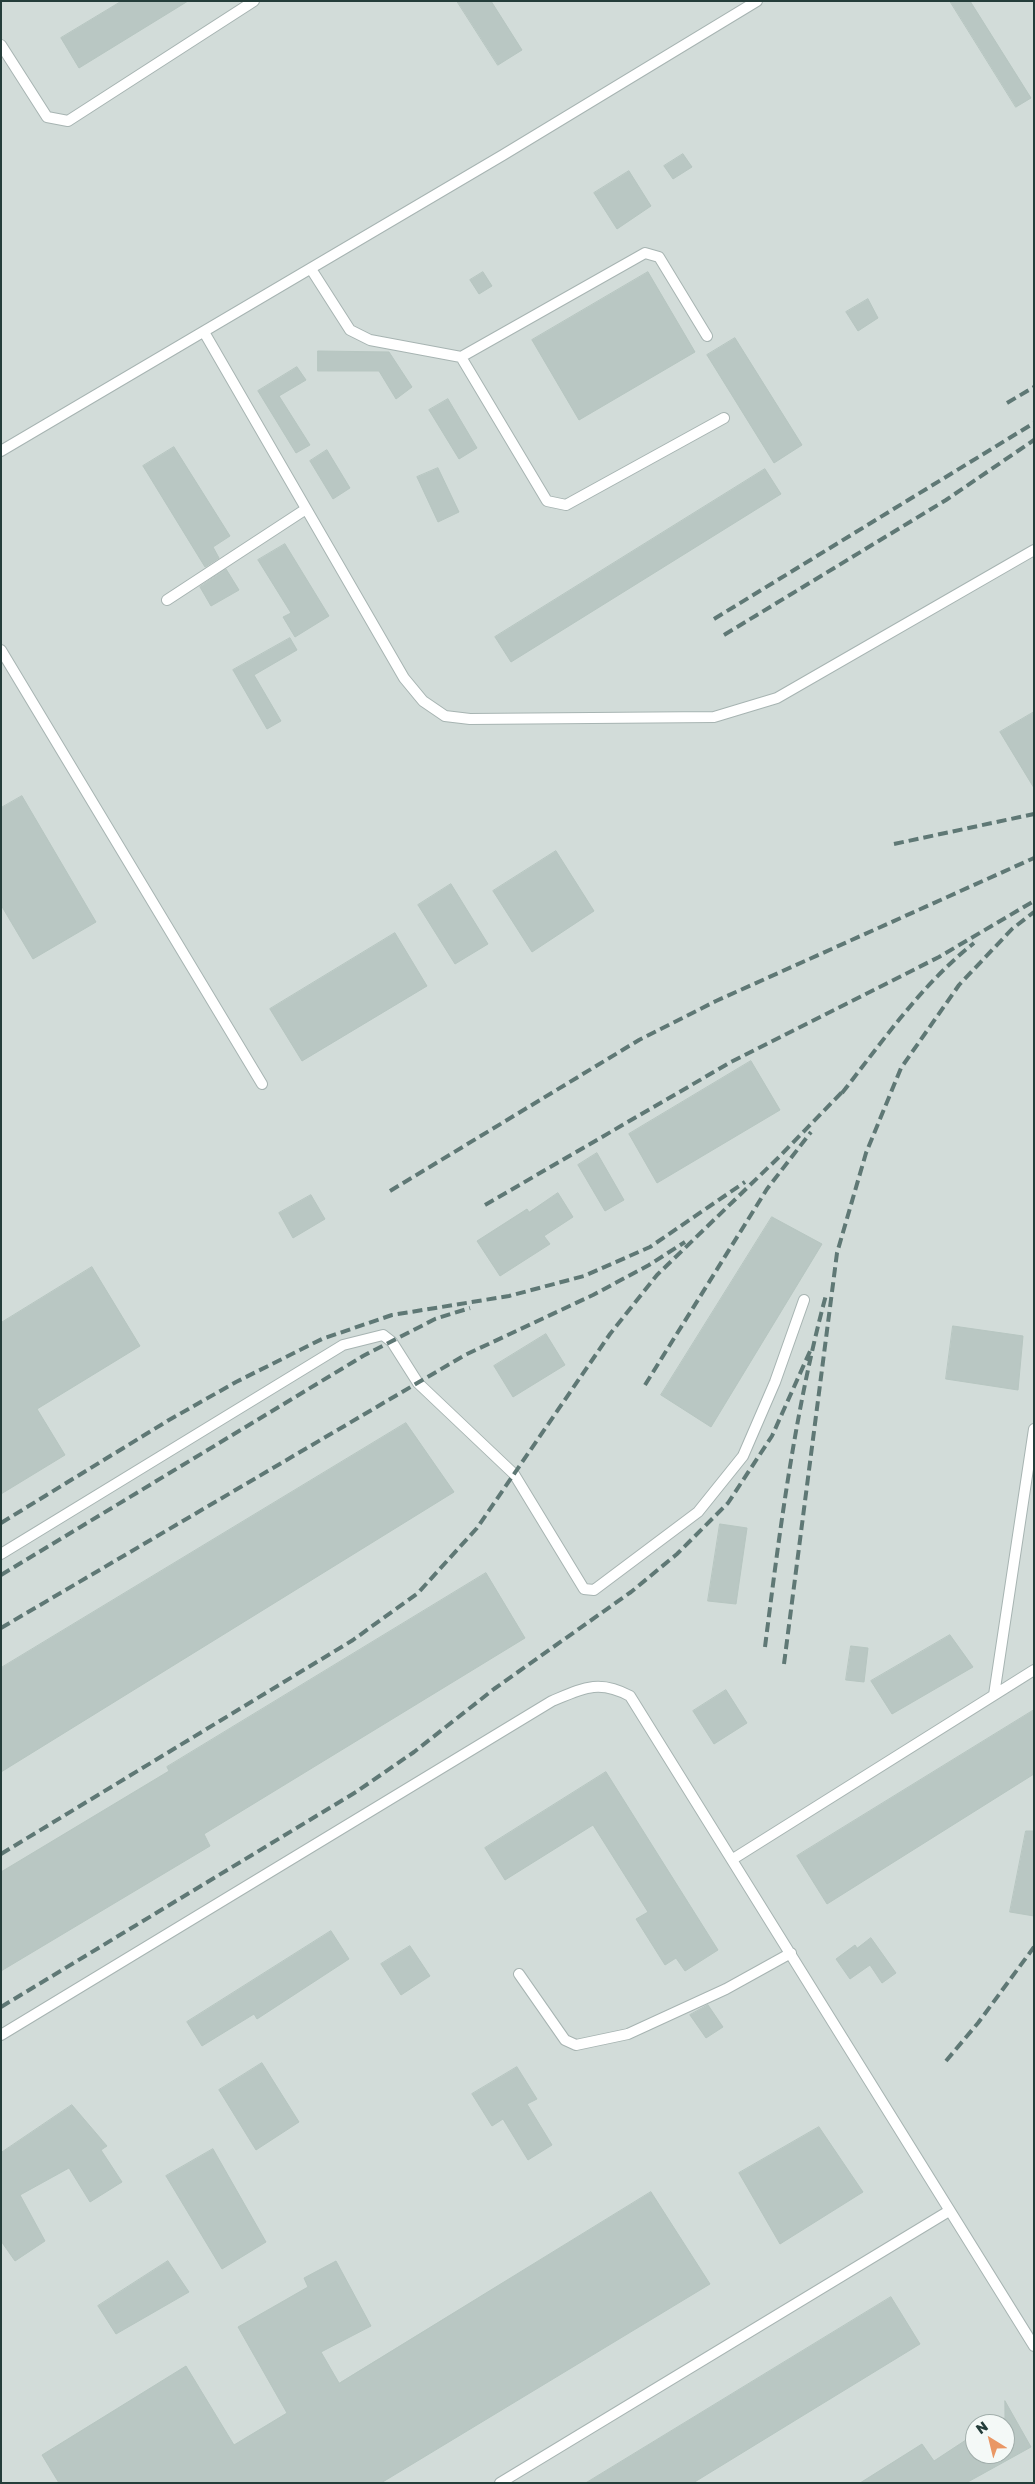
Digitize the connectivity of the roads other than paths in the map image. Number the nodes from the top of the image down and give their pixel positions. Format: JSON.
{"nodes":[{"id":1,"x":254,"y":1,"type":"edge"},
{"id":2,"x":757,"y":1,"type":"edge"},
{"id":3,"x":1,"y":45,"type":"edge"},
{"id":4,"x":311,"y":269,"type":"junction"},
{"id":5,"x":204,"y":332,"type":"junction"},
{"id":6,"x":707,"y":336,"type":"dead end"},
{"id":7,"x":461,"y":357,"type":"junction"},
{"id":8,"x":724,"y":418,"type":"dead end"},
{"id":9,"x":1,"y":451,"type":"edge"},
{"id":10,"x":306,"y":509,"type":"junction"},
{"id":11,"x":1034,"y":550,"type":"edge"},
{"id":12,"x":167,"y":600,"type":"dead end"},
{"id":13,"x":1,"y":650,"type":"edge"},
{"id":14,"x":262,"y":1084,"type":"dead end"},
{"id":15,"x":804,"y":1300,"type":"dead end"},
{"id":16,"x":1034,"y":1429,"type":"edge"},
{"id":17,"x":1,"y":1554,"type":"edge"},
{"id":18,"x":1034,"y":1670,"type":"edge"},
{"id":19,"x":994,"y":1695,"type":"junction"},
{"id":20,"x":733,"y":1859,"type":"junction"},
{"id":21,"x":791,"y":1953,"type":"junction"},
{"id":22,"x":519,"y":1974,"type":"dead end"},
{"id":23,"x":1,"y":2035,"type":"edge"},
{"id":24,"x":949,"y":2211,"type":"junction"},
{"id":25,"x":1034,"y":2346,"type":"edge"},
{"id":26,"x":500,"y":2483,"type":"edge"}],
"edges":[{"from":1,"to":3,"type":"lane"},
{"from":2,"to":4,"type":"lane"},
{"from":4,"to":5,"type":"lane"},
{"from":4,"to":7,"type":"lane"},
{"from":5,"to":9,"type":"lane"},
{"from":5,"to":10,"type":"lane"},
{"from":6,"to":7,"type":"lane"},
{"from":7,"to":8,"type":"lane"},
{"from":10,"to":11,"type":"lane"},
{"from":10,"to":12,"type":"lane"},
{"from":13,"to":14,"type":"lane"},
{"from":15,"to":17,"type":"lane"},
{"from":16,"to":19,"type":"lane"},
{"from":18,"to":19,"type":"lane"},
{"from":19,"to":20,"type":"lane"},
{"from":20,"to":21,"type":"lane"},
{"from":20,"to":23,"type":"lane"},
{"from":21,"to":22,"type":"lane"},
{"from":21,"to":24,"type":"lane"},
{"from":24,"to":25,"type":"lane"},
{"from":24,"to":26,"type":"lane"}]}
